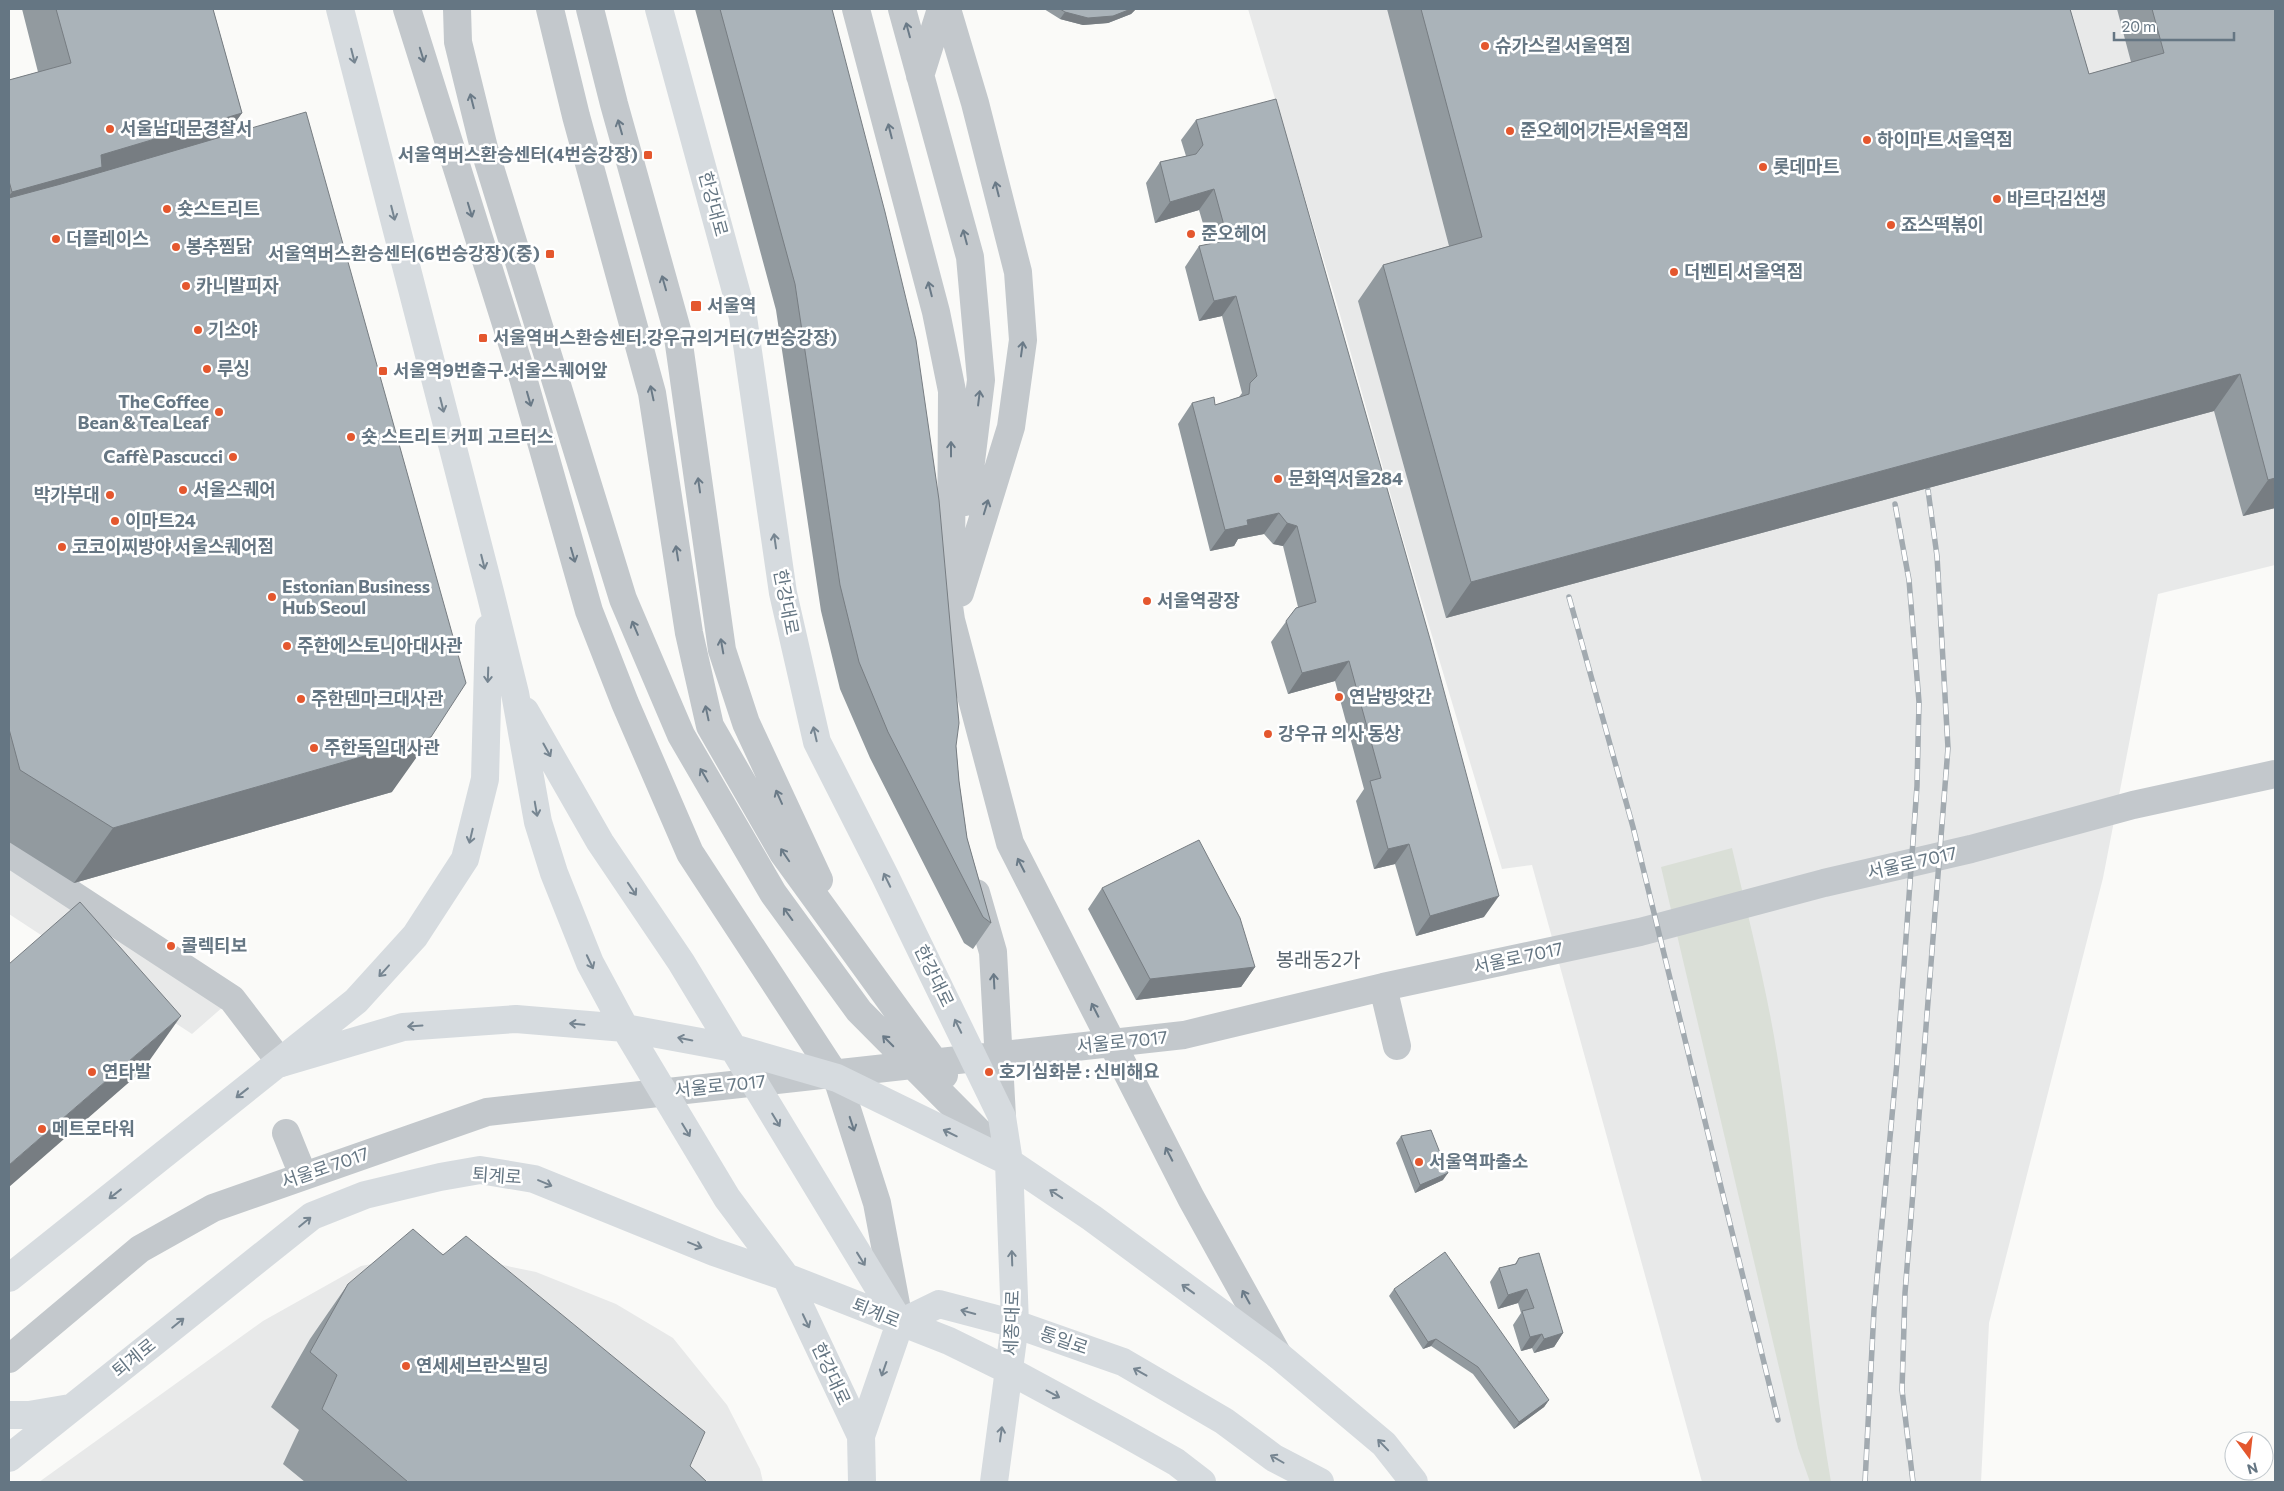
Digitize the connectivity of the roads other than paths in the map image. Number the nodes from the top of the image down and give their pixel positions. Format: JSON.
{"nodes":[{"id":1,"x":340,"y":9,"type":"edge"},
{"id":2,"x":407,"y":9,"type":"edge"},
{"id":3,"x":457,"y":9,"type":"edge"},
{"id":4,"x":550,"y":9,"type":"edge"},
{"id":5,"x":590,"y":9,"type":"edge"},
{"id":6,"x":659,"y":9,"type":"edge"},
{"id":7,"x":856,"y":9,"type":"edge"},
{"id":8,"x":902,"y":9,"type":"edge"},
{"id":9,"x":941,"y":9,"type":"edge"},
{"id":10,"x":948,"y":9,"type":"edge"},
{"id":11,"x":920,"y":76,"type":"junction"},
{"id":12,"x":927,"y":450,"type":"edge"},
{"id":13,"x":490,"y":592,"type":"junction"},
{"id":14,"x":951,"y":620,"type":"junction"},
{"id":15,"x":514,"y":692,"type":"junction"},
{"id":16,"x":952,"y":725,"type":"edge"},
{"id":17,"x":2275,"y":774,"type":"edge"},
{"id":18,"x":9,"y":853,"type":"edge"},
{"id":19,"x":969,"y":867,"type":"edge"},
{"id":20,"x":864,"y":966,"type":"junction"},
{"id":21,"x":1383,"y":987,"type":"junction"},
{"id":22,"x":625,"y":1028,"type":"junction"},
{"id":23,"x":1397,"y":1046,"type":"dead end"},
{"id":24,"x":733,"y":1048,"type":"junction"},
{"id":25,"x":281,"y":1063,"type":"junction"},
{"id":26,"x":837,"y":1078,"type":"junction"},
{"id":27,"x":1002,"y":1117,"type":"junction"},
{"id":28,"x":286,"y":1133,"type":"dead end"},
{"id":29,"x":1009,"y":1162,"type":"junction"},
{"id":30,"x":303,"y":1175,"type":"junction"},
{"id":31,"x":786,"y":1277,"type":"junction"},
{"id":32,"x":9,"y":1278,"type":"edge"},
{"id":33,"x":900,"y":1323,"type":"junction"},
{"id":34,"x":1015,"y":1324,"type":"junction"},
{"id":35,"x":1278,"y":1355,"type":"junction"},
{"id":36,"x":9,"y":1359,"type":"edge"},
{"id":37,"x":1010,"y":1371,"type":"junction"},
{"id":38,"x":72,"y":1408,"type":"junction"},
{"id":39,"x":9,"y":1415,"type":"edge"},
{"id":40,"x":861,"y":1436,"type":"junction"},
{"id":41,"x":9,"y":1458,"type":"edge"},
{"id":42,"x":862,"y":1482,"type":"edge"},
{"id":43,"x":994,"y":1482,"type":"edge"},
{"id":44,"x":1202,"y":1482,"type":"edge"},
{"id":45,"x":1320,"y":1482,"type":"edge"},
{"id":46,"x":1414,"y":1482,"type":"edge"}],
"edges":[{"from":1,"to":13,"type":"main road","name":"한강대로","one_way":true},
{"from":2,"to":26,"type":"street","one_way":true},
{"from":29,"to":3,"type":"street","one_way":true},
{"from":20,"to":4,"type":"street","one_way":true},
{"from":20,"to":5,"type":"street","one_way":true},
{"from":27,"to":6,"type":"main road","name":"한강대로","one_way":true},
{"from":14,"to":7,"type":"street","one_way":true},
{"from":11,"to":8,"type":"street","one_way":true},
{"from":9,"to":11,"type":"street"},
{"from":14,"to":10,"type":"street","one_way":true},
{"from":14,"to":11,"type":"street","one_way":true},
{"from":12,"to":14,"type":"street"},
{"from":13,"to":15,"type":"main road","name":"한강대로"},
{"from":13,"to":25,"type":"main road","one_way":true},
{"from":14,"to":16,"type":"street"},
{"from":35,"to":14,"type":"street","one_way":true},
{"from":15,"to":22,"type":"main road","name":"한강대로","one_way":true},
{"from":15,"to":24,"type":"main road","name":"한강대로","one_way":true},
{"from":17,"to":21,"type":"street","name":"서울로 7017"},
{"from":18,"to":25,"type":"street"},
{"from":27,"to":19,"type":"street","one_way":true},
{"from":20,"to":29,"type":"street"},
{"from":21,"to":23,"type":"street"},
{"from":21,"to":30,"type":"street","name":"서울로 7017"},
{"from":24,"to":22,"type":"main road","one_way":true},
{"from":22,"to":25,"type":"main road","one_way":true},
{"from":22,"to":31,"type":"main road","name":"한강대로","one_way":true},
{"from":24,"to":26,"type":"main road"},
{"from":24,"to":33,"type":"main road","name":"한강대로","one_way":true},
{"from":25,"to":32,"type":"main road","one_way":true},
{"from":29,"to":26,"type":"main road","one_way":true},
{"from":26,"to":33,"type":"street","one_way":true},
{"from":27,"to":29,"type":"main road","name":"한강대로"},
{"from":28,"to":30,"type":"street"},
{"from":34,"to":29,"type":"main road","name":"세종대로","one_way":true},
{"from":35,"to":29,"type":"main road","one_way":true},
{"from":30,"to":36,"type":"street","name":"서울로 7017"},
{"from":31,"to":33,"type":"main road","name":"퇴계로"},
{"from":38,"to":31,"type":"main road","name":"퇴계로","one_way":true},
{"from":31,"to":40,"type":"main road","name":"한강대로","one_way":true},
{"from":34,"to":33,"type":"main road","name":"통일로","one_way":true},
{"from":33,"to":37,"type":"main road","name":"퇴계로"},
{"from":33,"to":40,"type":"main road","one_way":true},
{"from":34,"to":37,"type":"main road","name":"세종대로"},
{"from":45,"to":34,"type":"main road","name":"통일로","one_way":true},
{"from":46,"to":35,"type":"main road","one_way":true},
{"from":43,"to":37,"type":"main road","name":"세종대로","one_way":true},
{"from":37,"to":44,"type":"main road","one_way":true},
{"from":38,"to":39,"type":"main road"},
{"from":38,"to":41,"type":"main road","name":"퇴계로"},
{"from":40,"to":42,"type":"main road"}]}
